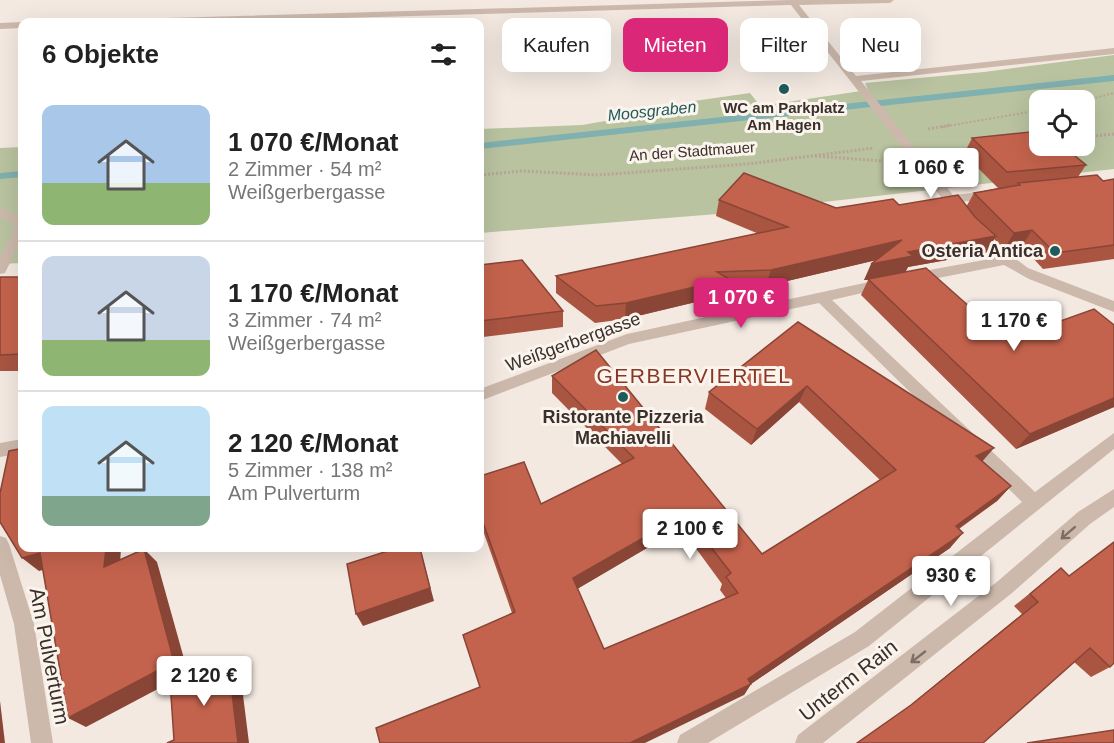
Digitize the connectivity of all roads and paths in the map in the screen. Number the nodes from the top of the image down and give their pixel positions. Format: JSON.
{"nodes":[{"id":1,"x":890,"y":0,"type":"edge"},
{"id":2,"x":794,"y":2,"type":"edge"},
{"id":3,"x":264,"y":18,"type":"edge"},
{"id":4,"x":18,"y":25,"type":"edge"},
{"id":5,"x":0,"y":26,"type":"edge"},
{"id":6,"x":1114,"y":51,"type":"edge"},
{"id":7,"x":854,"y":79,"type":"junction"},
{"id":8,"x":1114,"y":93,"type":"edge"},
{"id":9,"x":1095,"y":98,"type":"edge"},
{"id":10,"x":1029,"y":112,"type":"edge"},
{"id":11,"x":1114,"y":134,"type":"edge"},
{"id":12,"x":1095,"y":136,"type":"edge"},
{"id":13,"x":903,"y":137,"type":"junction"},
{"id":14,"x":976,"y":150,"type":"edge"},
{"id":15,"x":806,"y":155,"type":"junction"},
{"id":16,"x":924,"y":164,"type":"junction"},
{"id":17,"x":484,"y":175,"type":"edge"},
{"id":18,"x":1008,"y":194,"type":"edge"},
{"id":19,"x":950,"y":199,"type":"junction"},
{"id":20,"x":0,"y":212,"type":"edge"},
{"id":21,"x":18,"y":221,"type":"edge"},
{"id":22,"x":18,"y":237,"type":"edge"},
{"id":23,"x":1005,"y":260,"type":"junction"},
{"id":24,"x":0,"y":270,"type":"edge"},
{"id":25,"x":820,"y":296,"type":"junction"},
{"id":26,"x":1114,"y":306,"type":"edge"},
{"id":27,"x":484,"y":395,"type":"edge"},
{"id":28,"x":1114,"y":440,"type":"edge"},
{"id":29,"x":18,"y":447,"type":"edge"},
{"id":30,"x":0,"y":450,"type":"edge"},
{"id":31,"x":1114,"y":497,"type":"edge"},
{"id":32,"x":1033,"y":502,"type":"junction"},
{"id":33,"x":0,"y":543,"type":"edge"},
{"id":34,"x":42,"y":743,"type":"edge"},
{"id":35,"x":688,"y":743,"type":"edge"},
{"id":36,"x":806,"y":743,"type":"edge"}],
"edges":[{"from":1,"to":2,"type":"street"},
{"from":2,"to":3,"type":"street"},
{"from":2,"to":7,"type":"street"},
{"from":4,"to":5,"type":"street"},
{"from":6,"to":7,"type":"street"},
{"from":7,"to":13,"type":"street"},
{"from":8,"to":9,"type":"path"},
{"from":10,"to":13,"type":"path","name":"An der Stadtmauer"},
{"from":11,"to":12,"type":"path"},
{"from":13,"to":15,"type":"path","name":"An der Stadtmauer"},
{"from":13,"to":16,"type":"street"},
{"from":14,"to":16,"type":"path"},
{"from":15,"to":16,"type":"path"},
{"from":15,"to":17,"type":"path","name":"An der Stadtmauer"},
{"from":16,"to":19,"type":"street"},
{"from":18,"to":19,"type":"street"},
{"from":19,"to":23,"type":"street"},
{"from":20,"to":21,"type":"street"},
{"from":22,"to":24,"type":"street"},
{"from":23,"to":25,"type":"street","name":"Weißgerbergasse"},
{"from":23,"to":26,"type":"street"},
{"from":25,"to":27,"type":"street","name":"Weißgerbergasse"},
{"from":25,"to":32,"type":"street"},
{"from":28,"to":32,"type":"street"},
{"from":29,"to":30,"type":"street"},
{"from":31,"to":36,"type":"street","name":"Unterm Rain","one_way":true},
{"from":32,"to":35,"type":"street"},
{"from":33,"to":34,"type":"street","name":"Am Pulverturm"}]}
